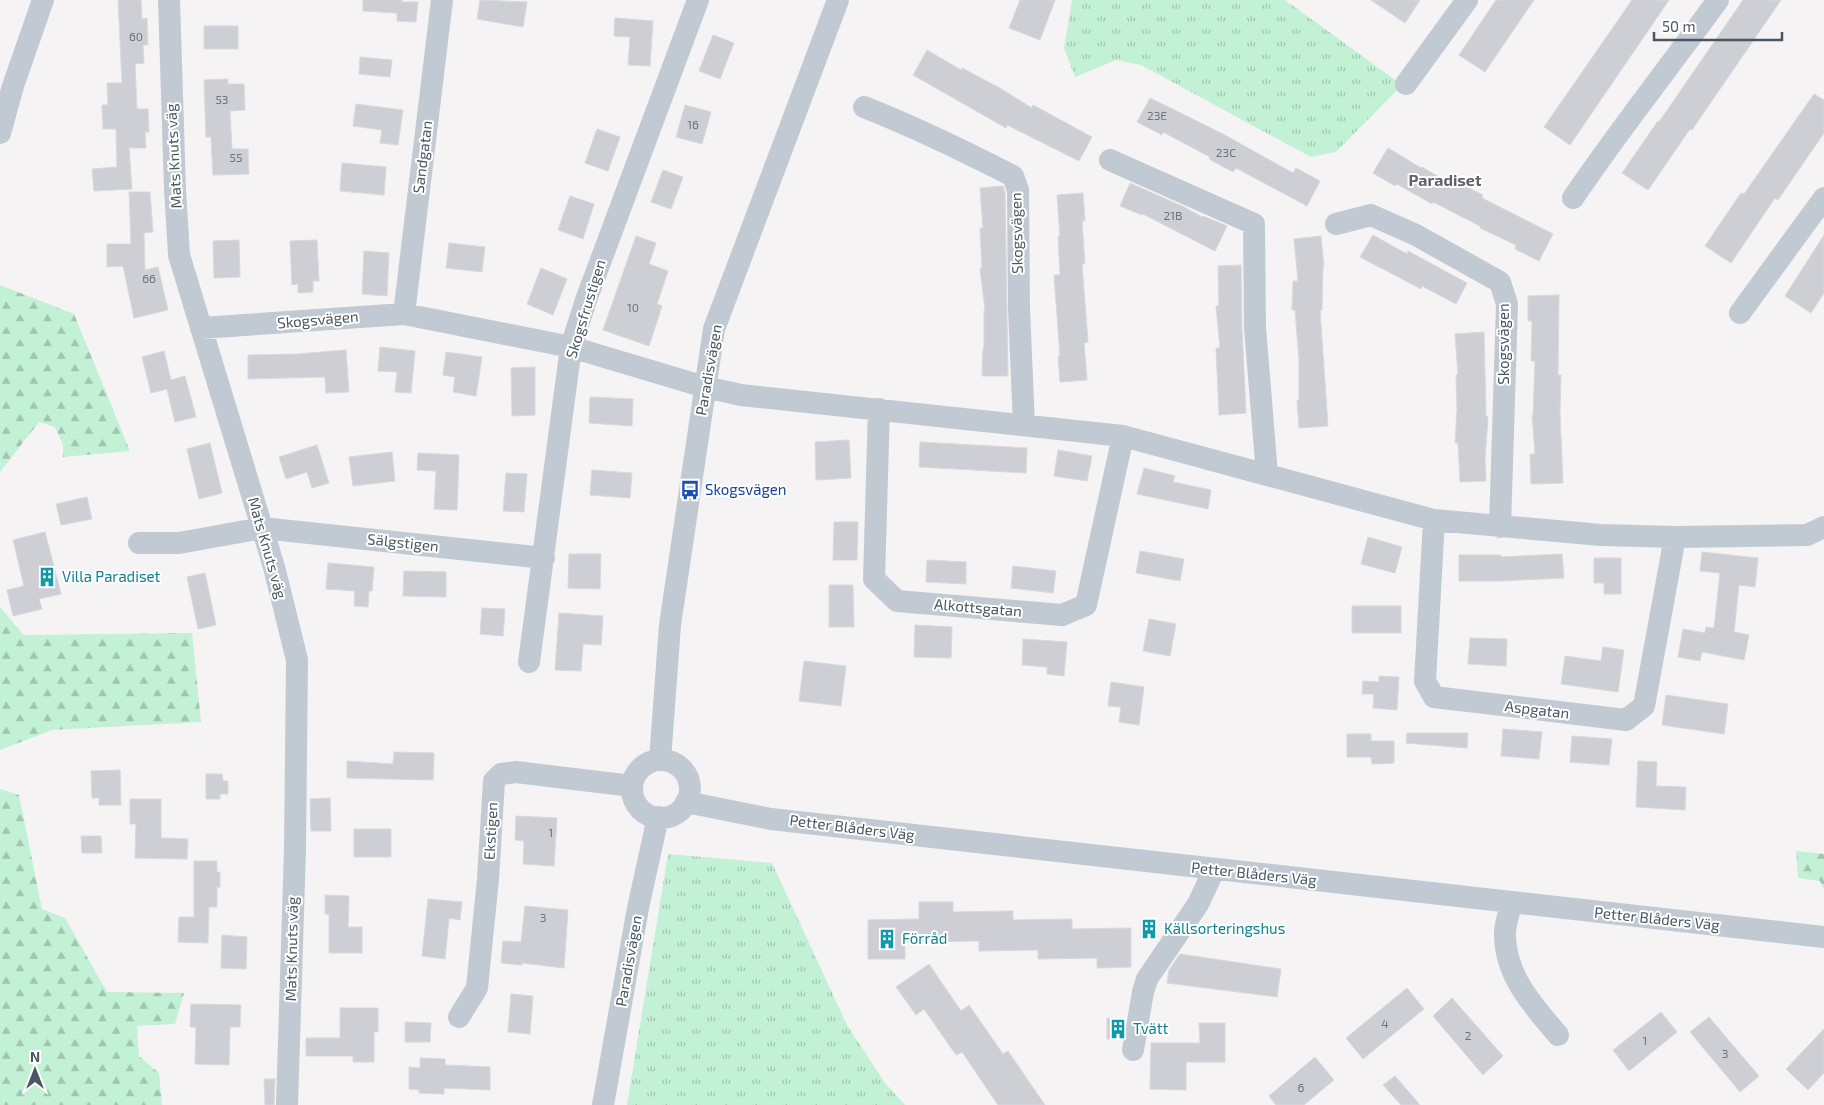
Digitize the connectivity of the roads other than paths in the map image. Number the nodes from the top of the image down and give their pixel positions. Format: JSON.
{"nodes":[{"id":1,"x":42,"y":0,"type":"edge"},
{"id":2,"x":169,"y":0,"type":"edge"},
{"id":3,"x":442,"y":0,"type":"edge"},
{"id":4,"x":698,"y":0,"type":"edge"},
{"id":5,"x":838,"y":0,"type":"edge"},
{"id":6,"x":1467,"y":0,"type":"edge"},
{"id":7,"x":1718,"y":0,"type":"edge"},
{"id":8,"x":7,"y":82,"type":"edge"},
{"id":9,"x":1406,"y":84,"type":"dead end"},
{"id":10,"x":864,"y":107,"type":"dead end"},
{"id":11,"x":0,"y":133,"type":"edge"},
{"id":12,"x":1110,"y":160,"type":"dead end"},
{"id":13,"x":1572,"y":198,"type":"dead end"},
{"id":14,"x":1824,"y":198,"type":"edge"},
{"id":15,"x":1336,"y":224,"type":"dead end"},
{"id":16,"x":1740,"y":313,"type":"dead end"},
{"id":17,"x":404,"y":314,"type":"junction"},
{"id":18,"x":201,"y":328,"type":"junction"},
{"id":19,"x":570,"y":347,"type":"junction"},
{"id":20,"x":704,"y":387,"type":"junction"},
{"id":21,"x":879,"y":409,"type":"junction"},
{"id":22,"x":1024,"y":424,"type":"junction"},
{"id":23,"x":1123,"y":436,"type":"junction"},
{"id":24,"x":1268,"y":474,"type":"junction"},
{"id":25,"x":1434,"y":520,"type":"junction"},
{"id":26,"x":1500,"y":527,"type":"junction"},
{"id":27,"x":1824,"y":527,"type":"edge"},
{"id":28,"x":262,"y":528,"type":"junction"},
{"id":29,"x":1675,"y":537,"type":"junction"},
{"id":30,"x":139,"y":542,"type":"dead end"},
{"id":31,"x":544,"y":558,"type":"junction"},
{"id":32,"x":529,"y":662,"type":"dead end"},
{"id":33,"x":660,"y":760,"type":"junction"},
{"id":34,"x":632,"y":786,"type":"junction"},
{"id":35,"x":686,"y":802,"type":"junction"},
{"id":36,"x":658,"y":817,"type":"junction"},
{"id":37,"x":1214,"y":870,"type":"junction"},
{"id":38,"x":1512,"y":903,"type":"junction"},
{"id":39,"x":1824,"y":937,"type":"edge"},
{"id":40,"x":459,"y":1017,"type":"dead end"},
{"id":41,"x":1558,"y":1035,"type":"dead end"},
{"id":42,"x":1133,"y":1050,"type":"dead end"},
{"id":43,"x":288,"y":1105,"type":"edge"},
{"id":44,"x":603,"y":1105,"type":"edge"}],
"edges":[{"from":1,"to":8,"type":"street"},
{"from":2,"to":18,"type":"street","name":"Mats Knuts väg"},
{"from":3,"to":17,"type":"street","name":"Sandgatan"},
{"from":4,"to":19,"type":"street","name":"Skogsfrustigen"},
{"from":5,"to":20,"type":"street","name":"Paradisvägen"},
{"from":6,"to":9,"type":"street"},
{"from":7,"to":13,"type":"street"},
{"from":8,"to":11,"type":"street"},
{"from":10,"to":22,"type":"street","name":"Skogsvägen"},
{"from":12,"to":24,"type":"street"},
{"from":14,"to":16,"type":"street"},
{"from":15,"to":26,"type":"street","name":"Skogsvägen"},
{"from":17,"to":18,"type":"street","name":"Skogsvägen"},
{"from":17,"to":19,"type":"street","name":"Skogsvägen"},
{"from":18,"to":28,"type":"street","name":"Mats Knuts väg"},
{"from":19,"to":20,"type":"street","name":"Skogsvägen"},
{"from":19,"to":31,"type":"street","name":"Skogsfrustigen"},
{"from":20,"to":21,"type":"street","name":"Skogsvägen"},
{"from":20,"to":33,"type":"street","name":"Paradisvägen"},
{"from":21,"to":22,"type":"street","name":"Skogsvägen"},
{"from":21,"to":23,"type":"street","name":"Alkottsgatan"},
{"from":22,"to":23,"type":"street","name":"Skogsvägen"},
{"from":23,"to":24,"type":"street","name":"Skogsvägen"},
{"from":24,"to":25,"type":"street","name":"Skogsvägen"},
{"from":25,"to":26,"type":"street","name":"Skogsvägen"},
{"from":25,"to":29,"type":"street","name":"Aspgatan"},
{"from":26,"to":29,"type":"street","name":"Skogsvägen"},
{"from":27,"to":29,"type":"street","name":"Skogsvägen"},
{"from":28,"to":30,"type":"street","name":"Sälgstigen"},
{"from":28,"to":31,"type":"street","name":"Sälgstigen"},
{"from":28,"to":43,"type":"street","name":"Mats Knuts väg"},
{"from":31,"to":32,"type":"street","name":"Skogsfrustigen"},
{"from":33,"to":34,"type":"street"},
{"from":33,"to":35,"type":"street"},
{"from":34,"to":36,"type":"street"},
{"from":34,"to":40,"type":"street","name":"Ekstigen"},
{"from":35,"to":36,"type":"street"},
{"from":35,"to":37,"type":"street","name":"Petter Blåders Väg"},
{"from":36,"to":44,"type":"street","name":"Paradisvägen"},
{"from":37,"to":38,"type":"street","name":"Petter Blåders Väg"},
{"from":37,"to":42,"type":"street"},
{"from":38,"to":39,"type":"street","name":"Petter Blåders Väg"},
{"from":38,"to":41,"type":"street"}]}
